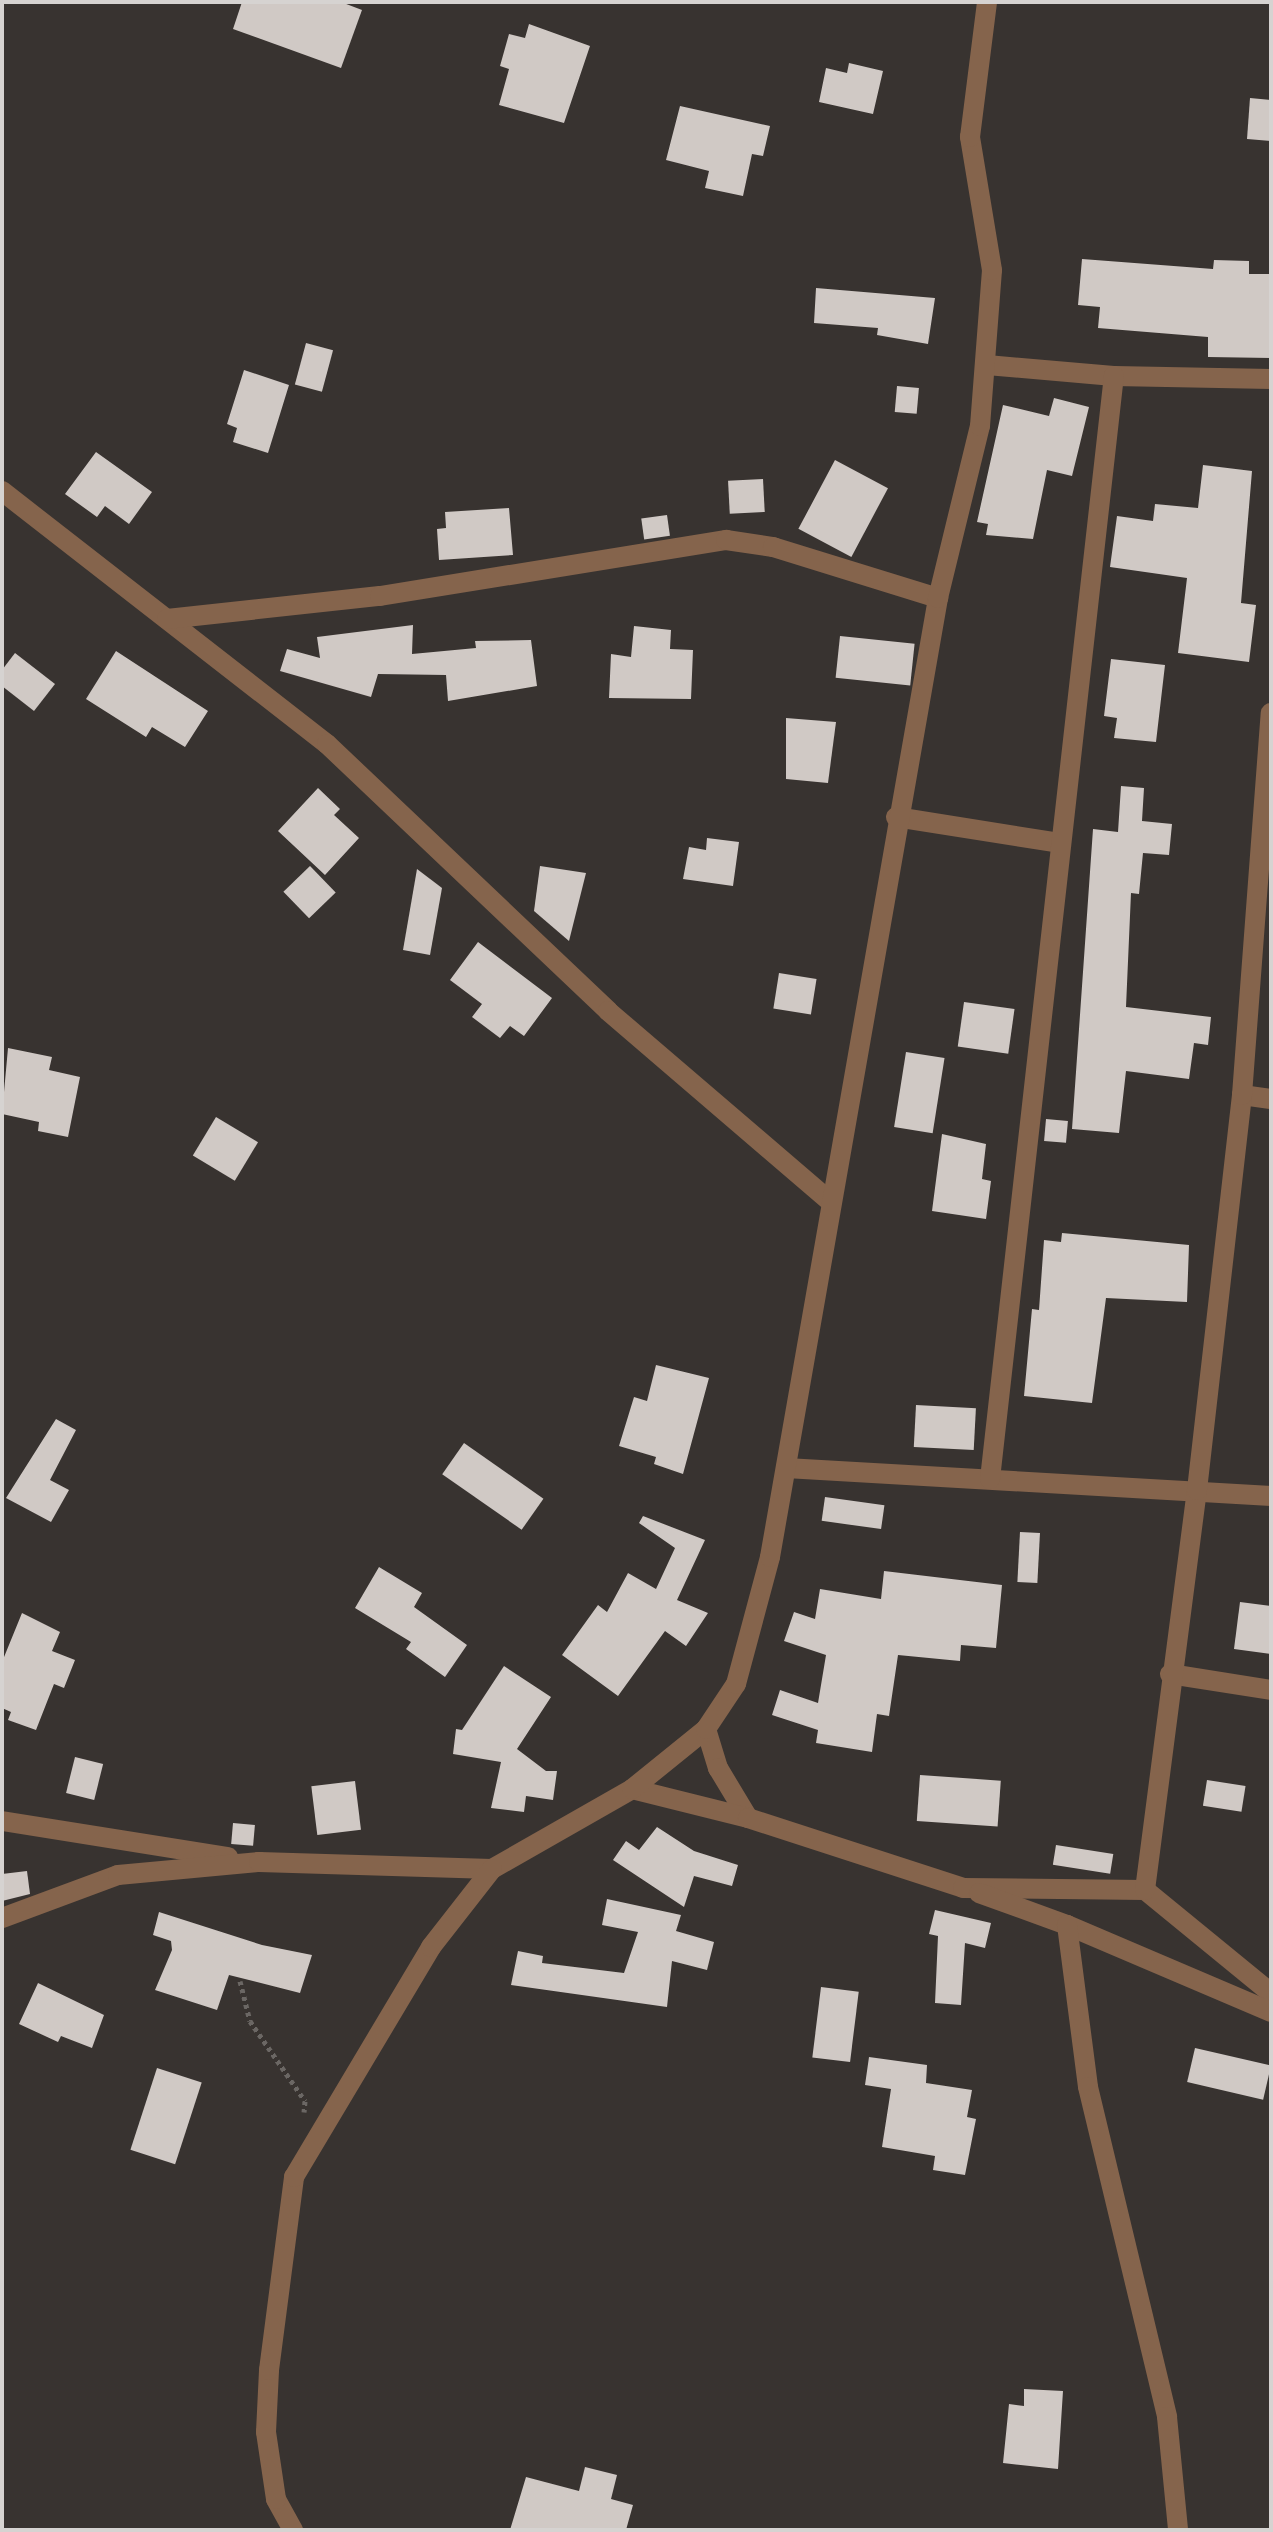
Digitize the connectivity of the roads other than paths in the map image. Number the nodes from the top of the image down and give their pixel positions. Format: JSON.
{"nodes":[{"id":1,"x":987,"y":2,"type":"edge"},
{"id":2,"x":987,"y":365,"type":"junction"},
{"id":3,"x":1114,"y":376,"type":"junction"},
{"id":4,"x":1271,"y":379,"type":"edge"},
{"id":5,"x":2,"y":491,"type":"edge"},
{"id":6,"x":938,"y":598,"type":"junction"},
{"id":7,"x":167,"y":619,"type":"junction"},
{"id":8,"x":1271,"y":713,"type":"edge"},
{"id":9,"x":896,"y":817,"type":"junction"},
{"id":10,"x":1061,"y":843,"type":"junction"},
{"id":11,"x":1242,"y":1095,"type":"junction"},
{"id":12,"x":1271,"y":1099,"type":"edge"},
{"id":13,"x":831,"y":1202,"type":"junction"},
{"id":14,"x":786,"y":1468,"type":"junction"},
{"id":15,"x":990,"y":1479,"type":"junction"},
{"id":16,"x":1197,"y":1490,"type":"junction"},
{"id":17,"x":1271,"y":1496,"type":"edge"},
{"id":18,"x":1170,"y":1674,"type":"junction"},
{"id":19,"x":1271,"y":1690,"type":"edge"},
{"id":20,"x":706,"y":1729,"type":"junction"},
{"id":21,"x":632,"y":1789,"type":"junction"},
{"id":22,"x":748,"y":1818,"type":"junction"},
{"id":23,"x":2,"y":1821,"type":"edge"},
{"id":24,"x":259,"y":1862,"type":"junction"},
{"id":25,"x":492,"y":1869,"type":"junction"},
{"id":26,"x":963,"y":1888,"type":"junction"},
{"id":27,"x":1145,"y":1890,"type":"junction"},
{"id":28,"x":2,"y":1918,"type":"edge"},
{"id":29,"x":1067,"y":1925,"type":"junction"},
{"id":30,"x":1271,"y":1993,"type":"edge"},
{"id":31,"x":1271,"y":2012,"type":"edge"},
{"id":32,"x":293,"y":2530,"type":"edge"},
{"id":33,"x":1178,"y":2530,"type":"edge"}],
"edges":[{"from":1,"to":2,"type":"street"},
{"from":2,"to":3,"type":"street"},
{"from":2,"to":6,"type":"street"},
{"from":3,"to":4,"type":"street"},
{"from":3,"to":10,"type":"street"},
{"from":5,"to":7,"type":"street"},
{"from":6,"to":7,"type":"street"},
{"from":6,"to":9,"type":"street"},
{"from":7,"to":13,"type":"street"},
{"from":8,"to":11,"type":"street"},
{"from":9,"to":10,"type":"street"},
{"from":9,"to":13,"type":"street"},
{"from":10,"to":15,"type":"street"},
{"from":11,"to":12,"type":"street"},
{"from":11,"to":16,"type":"street"},
{"from":13,"to":14,"type":"street"},
{"from":14,"to":15,"type":"street"},
{"from":14,"to":20,"type":"street"},
{"from":15,"to":16,"type":"street"},
{"from":16,"to":17,"type":"street"},
{"from":16,"to":18,"type":"street"},
{"from":18,"to":19,"type":"street"},
{"from":18,"to":27,"type":"street"},
{"from":20,"to":21,"type":"street"},
{"from":20,"to":22,"type":"street"},
{"from":21,"to":22,"type":"street"},
{"from":21,"to":25,"type":"street"},
{"from":22,"to":26,"type":"street"},
{"from":23,"to":24,"type":"street"},
{"from":24,"to":25,"type":"street"},
{"from":24,"to":28,"type":"street"},
{"from":25,"to":32,"type":"street"},
{"from":26,"to":27,"type":"street"},
{"from":26,"to":29,"type":"street"},
{"from":27,"to":30,"type":"street"},
{"from":29,"to":31,"type":"street"},
{"from":29,"to":33,"type":"street"}]}
